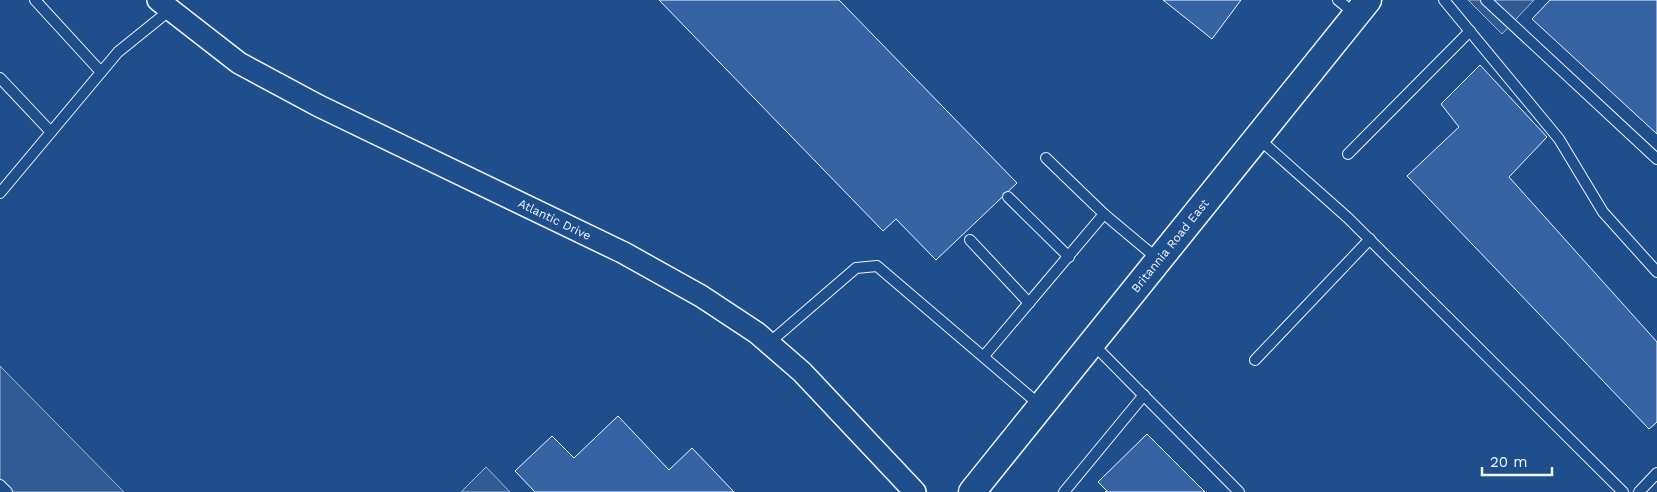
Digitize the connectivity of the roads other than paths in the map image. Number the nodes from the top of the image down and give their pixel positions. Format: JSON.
{"nodes":[{"id":1,"x":35,"y":0,"type":"edge"},
{"id":2,"x":1444,"y":0,"type":"edge"},
{"id":3,"x":1486,"y":0,"type":"edge"},
{"id":4,"x":164,"y":5,"type":"edge"},
{"id":5,"x":1354,"y":5,"type":"edge"},
{"id":6,"x":1470,"y":31,"type":"junction"},
{"id":7,"x":101,"y":72,"type":"junction"},
{"id":8,"x":0,"y":78,"type":"edge"},
{"id":9,"x":51,"y":132,"type":"junction"},
{"id":10,"x":1258,"y":137,"type":"junction"},
{"id":11,"x":1348,"y":154,"type":"dead end"},
{"id":12,"x":1046,"y":158,"type":"dead end"},
{"id":13,"x":1657,"y":159,"type":"edge"},
{"id":14,"x":0,"y":193,"type":"edge"},
{"id":15,"x":1008,"y":197,"type":"dead end"},
{"id":16,"x":1104,"y":214,"type":"junction"},
{"id":17,"x":1370,"y":239,"type":"junction"},
{"id":18,"x":970,"y":240,"type":"dead end"},
{"id":19,"x":1069,"y":256,"type":"junction"},
{"id":20,"x":1159,"y":260,"type":"junction"},
{"id":21,"x":1657,"y":272,"type":"edge"},
{"id":22,"x":1029,"y":303,"type":"junction"},
{"id":23,"x":769,"y":343,"type":"junction"},
{"id":24,"x":1092,"y":343,"type":"junction"},
{"id":25,"x":984,"y":356,"type":"junction"},
{"id":26,"x":1254,"y":360,"type":"dead end"},
{"id":27,"x":1144,"y":395,"type":"junction"},
{"id":28,"x":1041,"y":406,"type":"junction"},
{"id":29,"x":1657,"y":473,"type":"edge"},
{"id":30,"x":0,"y":485,"type":"edge"},
{"id":31,"x":7,"y":492,"type":"edge"},
{"id":32,"x":914,"y":492,"type":"edge"},
{"id":33,"x":972,"y":492,"type":"edge"},
{"id":34,"x":1064,"y":492,"type":"edge"},
{"id":35,"x":1239,"y":492,"type":"edge"},
{"id":36,"x":1623,"y":492,"type":"edge"},
{"id":37,"x":1639,"y":492,"type":"edge"}],
"edges":[{"from":1,"to":7,"type":"lane"},
{"from":2,"to":6,"type":"lane"},
{"from":3,"to":13,"type":"lane"},
{"from":4,"to":7,"type":"lane"},
{"from":4,"to":23,"type":"street","name":"Atlantic Drive"},
{"from":5,"to":10,"type":"street","name":"Britannia Road East"},
{"from":6,"to":11,"type":"lane"},
{"from":6,"to":21,"type":"lane"},
{"from":7,"to":9,"type":"lane"},
{"from":8,"to":9,"type":"lane"},
{"from":9,"to":14,"type":"lane"},
{"from":10,"to":17,"type":"lane"},
{"from":10,"to":20,"type":"street","name":"Britannia Road East"},
{"from":12,"to":16,"type":"lane"},
{"from":15,"to":19,"type":"lane"},
{"from":16,"to":19,"type":"lane"},
{"from":16,"to":20,"type":"lane"},
{"from":17,"to":26,"type":"lane"},
{"from":17,"to":36,"type":"lane"},
{"from":18,"to":22,"type":"lane"},
{"from":19,"to":22,"type":"lane"},
{"from":20,"to":24,"type":"street","name":"Britannia Road East"},
{"from":22,"to":25,"type":"lane"},
{"from":23,"to":25,"type":"lane"},
{"from":23,"to":32,"type":"street","name":"Atlantic Drive"},
{"from":24,"to":27,"type":"lane"},
{"from":24,"to":28,"type":"street","name":"Britannia Road East"},
{"from":25,"to":28,"type":"lane"},
{"from":27,"to":34,"type":"lane"},
{"from":27,"to":35,"type":"lane"},
{"from":28,"to":33,"type":"street","name":"Britannia Road East"},
{"from":29,"to":37,"type":"lane"},
{"from":30,"to":31,"type":"lane"}]}
